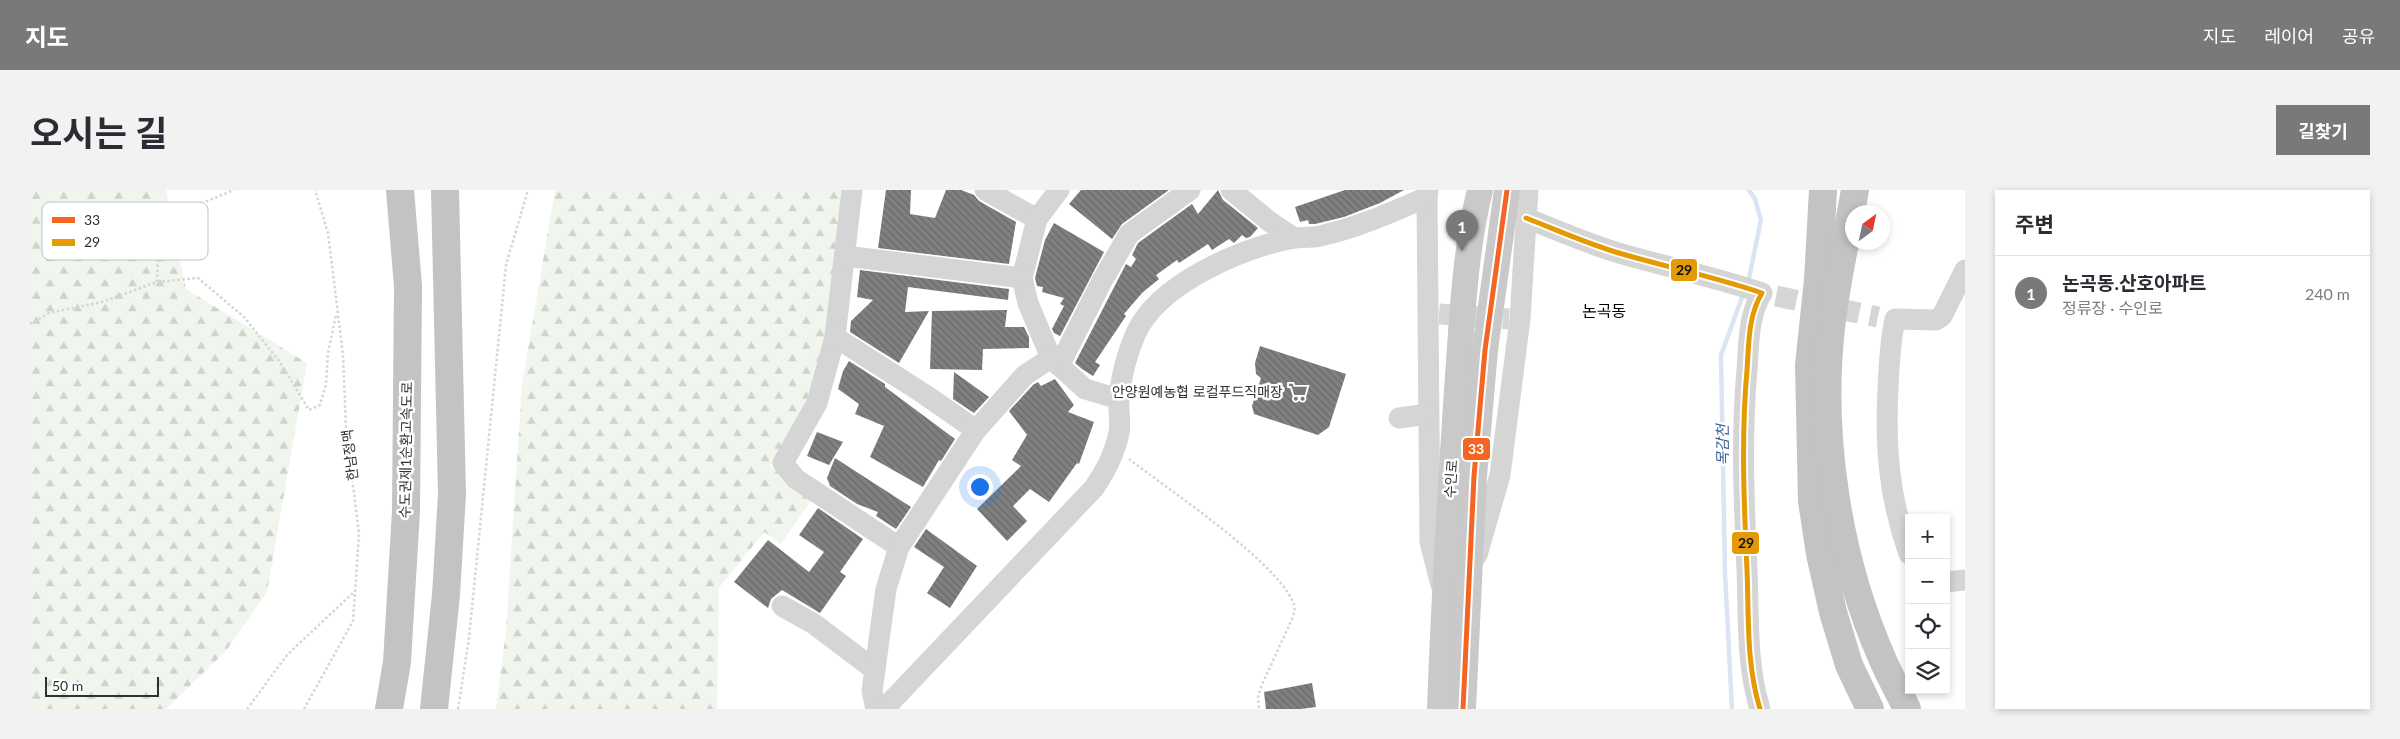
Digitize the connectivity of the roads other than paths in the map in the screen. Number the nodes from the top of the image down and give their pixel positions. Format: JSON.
{"nodes":[{"id":1,"x":400,"y":190,"type":"edge"},
{"id":2,"x":445,"y":190,"type":"edge"},
{"id":3,"x":852,"y":190,"type":"edge"},
{"id":4,"x":985,"y":190,"type":"edge"},
{"id":5,"x":1059,"y":190,"type":"edge"},
{"id":6,"x":1190,"y":190,"type":"edge"},
{"id":7,"x":1231,"y":190,"type":"edge"},
{"id":8,"x":1480,"y":190,"type":"edge"},
{"id":9,"x":1508,"y":190,"type":"edge"},
{"id":10,"x":1528,"y":190,"type":"edge"},
{"id":11,"x":1823,"y":190,"type":"edge"},
{"id":12,"x":1838,"y":190,"type":"edge"},
{"id":13,"x":1855,"y":190,"type":"edge"},
{"id":14,"x":1872,"y":190,"type":"edge"},
{"id":15,"x":1427,"y":194,"type":"edge"},
{"id":16,"x":1867,"y":205,"type":"edge"},
{"id":17,"x":1526,"y":218,"type":"junction"},
{"id":18,"x":1037,"y":220,"type":"junction"},
{"id":19,"x":1294,"y":238,"type":"junction"},
{"id":20,"x":1853,"y":250,"type":"edge"},
{"id":21,"x":845,"y":256,"type":"junction"},
{"id":22,"x":1965,"y":270,"type":"edge"},
{"id":23,"x":1022,"y":278,"type":"junction"},
{"id":24,"x":1818,"y":280,"type":"junction"},
{"id":25,"x":1831,"y":334,"type":"junction"},
{"id":26,"x":835,"y":337,"type":"junction"},
{"id":27,"x":1055,"y":362,"type":"junction"},
{"id":28,"x":1119,"y":399,"type":"junction"},
{"id":29,"x":1428,"y":414,"type":"junction"},
{"id":30,"x":1399,"y":418,"type":"dead end"},
{"id":31,"x":976,"y":430,"type":"junction"},
{"id":32,"x":1905,"y":542,"type":"edge"},
{"id":33,"x":899,"y":547,"type":"junction"},
{"id":34,"x":1469,"y":579,"type":"junction"},
{"id":35,"x":1965,"y":580,"type":"edge"},
{"id":36,"x":1950,"y":582,"type":"edge"},
{"id":37,"x":1444,"y":600,"type":"junction"},
{"id":38,"x":782,"y":606,"type":"dead end"},
{"id":39,"x":875,"y":670,"type":"junction"},
{"id":40,"x":390,"y":709,"type":"edge"},
{"id":41,"x":434,"y":709,"type":"edge"},
{"id":42,"x":876,"y":709,"type":"edge"},
{"id":43,"x":884,"y":709,"type":"edge"},
{"id":44,"x":1440,"y":709,"type":"edge"},
{"id":45,"x":1463,"y":709,"type":"edge"},
{"id":46,"x":1760,"y":709,"type":"edge"},
{"id":47,"x":1870,"y":709,"type":"edge"},
{"id":48,"x":1907,"y":709,"type":"edge"}],
"edges":[{"from":1,"to":40,"type":"highway","name":"수도권제1순환고속도로"},
{"from":2,"to":41,"type":"highway"},
{"from":3,"to":21,"type":"street"},
{"from":4,"to":18,"type":"street"},
{"from":5,"to":18,"type":"street"},
{"from":6,"to":27,"type":"street"},
{"from":7,"to":19,"type":"street"},
{"from":8,"to":37,"type":"main road","name":"수인로"},
{"from":9,"to":34,"type":"main road","name":"수인로"},
{"from":10,"to":17,"type":"street"},
{"from":11,"to":24,"type":"highway"},
{"from":12,"to":24,"type":"highway"},
{"from":13,"to":25,"type":"highway"},
{"from":14,"to":16,"type":"highway"},
{"from":15,"to":19,"type":"street"},
{"from":15,"to":29,"type":"street"},
{"from":17,"to":34,"type":"street"},
{"from":17,"to":46,"type":"street"},
{"from":18,"to":23,"type":"street"},
{"from":19,"to":28,"type":"street"},
{"from":20,"to":25,"type":"highway"},
{"from":21,"to":23,"type":"street"},
{"from":21,"to":26,"type":"street"},
{"from":22,"to":32,"type":"street"},
{"from":23,"to":27,"type":"street"},
{"from":24,"to":47,"type":"highway"},
{"from":25,"to":48,"type":"highway"},
{"from":26,"to":31,"type":"street"},
{"from":26,"to":33,"type":"street"},
{"from":27,"to":28,"type":"street"},
{"from":27,"to":31,"type":"street"},
{"from":28,"to":43,"type":"street"},
{"from":29,"to":30,"type":"street"},
{"from":29,"to":37,"type":"street"},
{"from":31,"to":33,"type":"street"},
{"from":33,"to":39,"type":"street"},
{"from":34,"to":45,"type":"main road","name":"수인로"},
{"from":35,"to":36,"type":"street"},
{"from":37,"to":44,"type":"main road","name":"수인로"},
{"from":38,"to":39,"type":"street"},
{"from":39,"to":42,"type":"street"}]}
